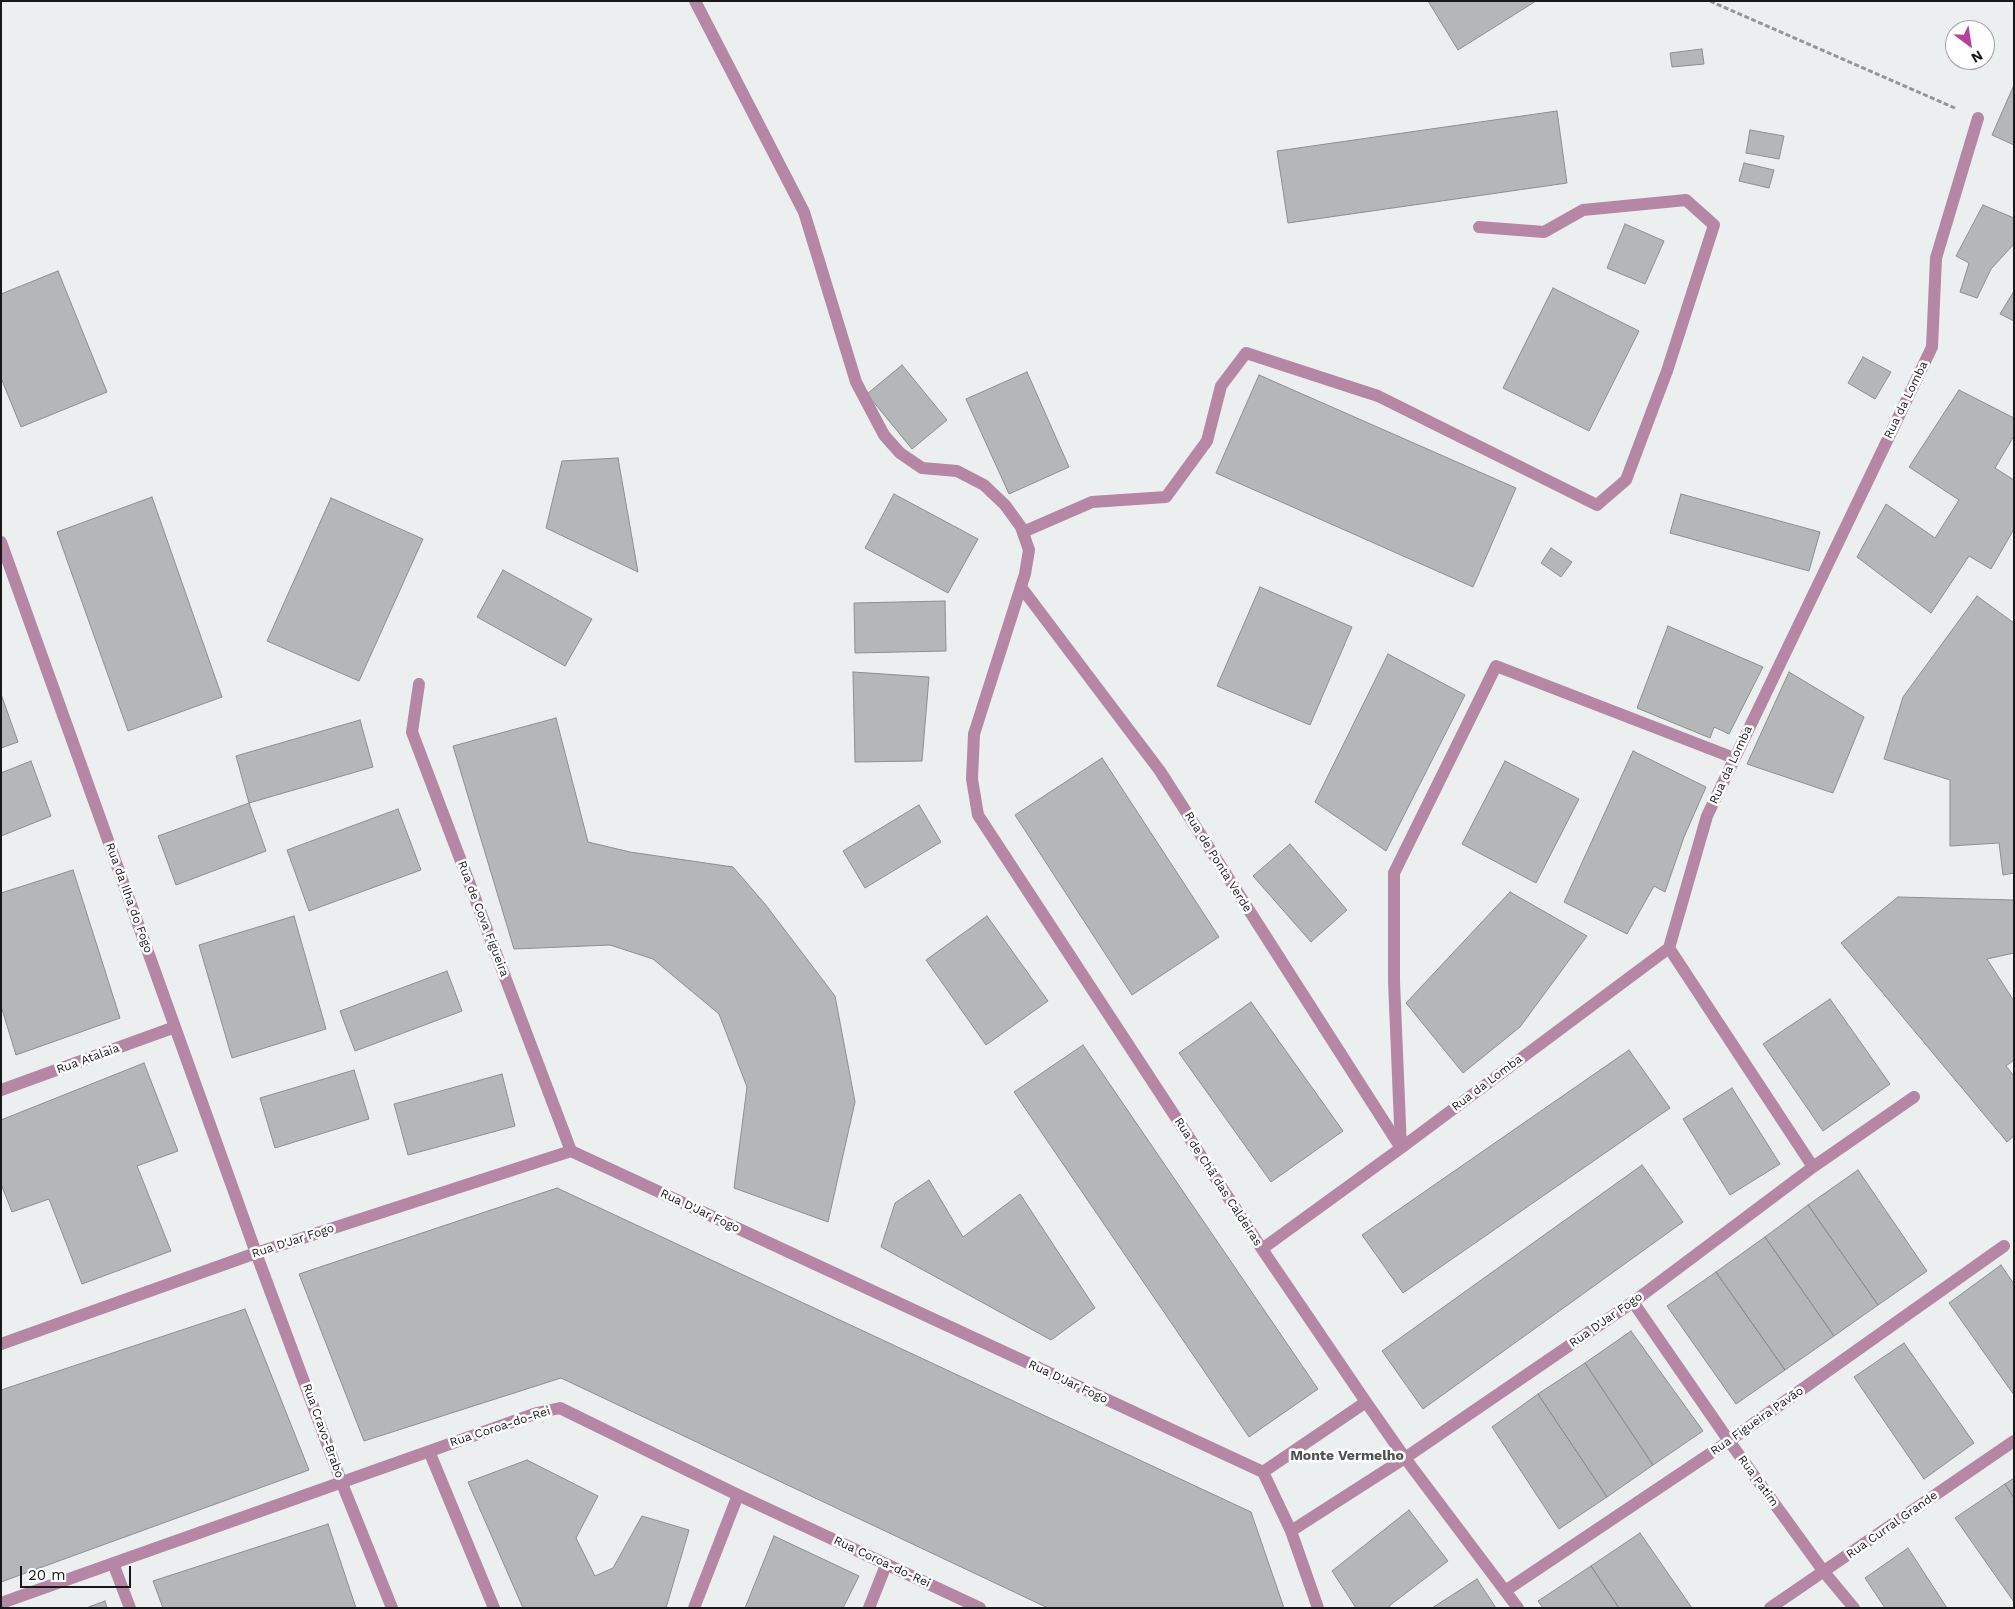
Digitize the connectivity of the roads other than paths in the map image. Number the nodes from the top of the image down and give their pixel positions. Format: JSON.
{"nodes":[{"id":1,"x":695,"y":1,"type":"edge"},
{"id":2,"x":1978,"y":118,"type":"road end"},
{"id":3,"x":1480,"y":227,"type":"dead end"},
{"id":4,"x":1023,"y":532,"type":"junction"},
{"id":5,"x":1,"y":542,"type":"edge"},
{"id":6,"x":1021,"y":587,"type":"junction"},
{"id":7,"x":419,"y":684,"type":"dead end"},
{"id":8,"x":1734,"y":758,"type":"junction"},
{"id":9,"x":1669,"y":948,"type":"junction"},
{"id":10,"x":175,"y":1027,"type":"junction"},
{"id":11,"x":1,"y":1090,"type":"edge"},
{"id":12,"x":1914,"y":1097,"type":"dead end"},
{"id":13,"x":1400,"y":1148,"type":"junction"},
{"id":14,"x":571,"y":1151,"type":"junction"},
{"id":15,"x":1813,"y":1167,"type":"junction"},
{"id":16,"x":2004,"y":1246,"type":"dead end"},
{"id":17,"x":1262,"y":1249,"type":"junction"},
{"id":18,"x":256,"y":1253,"type":"junction"},
{"id":19,"x":1633,"y":1302,"type":"junction"},
{"id":20,"x":1,"y":1344,"type":"edge"},
{"id":21,"x":1366,"y":1402,"type":"junction"},
{"id":22,"x":1729,"y":1441,"type":"junction"},
{"id":23,"x":2014,"y":1441,"type":"edge"},
{"id":24,"x":429,"y":1451,"type":"junction"},
{"id":25,"x":1405,"y":1458,"type":"junction"},
{"id":26,"x":1262,"y":1472,"type":"junction"},
{"id":27,"x":341,"y":1481,"type":"junction"},
{"id":28,"x":738,"y":1495,"type":"junction"},
{"id":29,"x":1291,"y":1532,"type":"junction"},
{"id":30,"x":113,"y":1563,"type":"junction"},
{"id":31,"x":886,"y":1565,"type":"junction"},
{"id":32,"x":1824,"y":1572,"type":"junction"},
{"id":33,"x":1506,"y":1591,"type":"junction"},
{"id":34,"x":1,"y":1603,"type":"edge"},
{"id":35,"x":130,"y":1608,"type":"edge"},
{"id":36,"x":392,"y":1608,"type":"edge"},
{"id":37,"x":494,"y":1608,"type":"edge"},
{"id":38,"x":694,"y":1608,"type":"edge"},
{"id":39,"x":868,"y":1608,"type":"edge"},
{"id":40,"x":980,"y":1608,"type":"edge"},
{"id":41,"x":1318,"y":1608,"type":"edge"},
{"id":42,"x":1518,"y":1608,"type":"edge"},
{"id":43,"x":1770,"y":1608,"type":"edge"},
{"id":44,"x":1854,"y":1608,"type":"edge"}],
"edges":[{"from":1,"to":4,"type":"street"},
{"from":2,"to":8,"type":"street","name":"Rua da Lomba"},
{"from":3,"to":4,"type":"street"},
{"from":4,"to":6,"type":"street","name":"Rua de Chã das Caldeiras"},
{"from":5,"to":10,"type":"street","name":"Rua da Ilha do Fogo"},
{"from":6,"to":13,"type":"street","name":"Rua de Ponta Verde"},
{"from":6,"to":17,"type":"street","name":"Rua de Chã das Caldeiras"},
{"from":7,"to":14,"type":"street","name":"Rua de Cova Figueira"},
{"from":8,"to":9,"type":"street","name":"Rua da Lomba"},
{"from":8,"to":13,"type":"street"},
{"from":9,"to":13,"type":"street","name":"Rua da Lomba"},
{"from":9,"to":15,"type":"street"},
{"from":10,"to":11,"type":"street","name":"Rua Atalaia"},
{"from":10,"to":18,"type":"street","name":"Rua da Ilha do Fogo"},
{"from":12,"to":15,"type":"street","name":"Rua D'Jar Fogo"},
{"from":13,"to":17,"type":"street","name":"Rua da Lomba"},
{"from":14,"to":18,"type":"street","name":"Rua D'Jar Fogo"},
{"from":14,"to":26,"type":"street","name":"Rua D'Jar Fogo"},
{"from":15,"to":19,"type":"street","name":"Rua D'Jar Fogo"},
{"from":16,"to":22,"type":"street","name":"Rua Figueira Pavão"},
{"from":17,"to":21,"type":"street","name":"Rua de Chã das Caldeiras"},
{"from":18,"to":20,"type":"street","name":"Rua D'Jar Fogo"},
{"from":18,"to":27,"type":"street","name":"Rua Cravo-Brabo"},
{"from":19,"to":22,"type":"street","name":"Rua Patim"},
{"from":19,"to":25,"type":"street","name":"Rua D'Jar Fogo"},
{"from":21,"to":25,"type":"street","name":"Rua de Chã das Caldeiras"},
{"from":21,"to":26,"type":"street"},
{"from":22,"to":32,"type":"street","name":"Rua Patim"},
{"from":22,"to":33,"type":"street","name":"Rua Figueira Pavão"},
{"from":23,"to":32,"type":"street","name":"Rua Curral Grande"},
{"from":24,"to":27,"type":"street","name":"Rua Coroa-do-Rei"},
{"from":24,"to":28,"type":"street","name":"Rua Coroa-do-Rei"},
{"from":24,"to":37,"type":"street"},
{"from":25,"to":29,"type":"street","name":"Rua D'Jar Fogo"},
{"from":25,"to":33,"type":"street","name":"Rua de Chã das Caldeiras"},
{"from":26,"to":29,"type":"street"},
{"from":27,"to":30,"type":"street","name":"Rua Coroa-do-Rei"},
{"from":27,"to":36,"type":"street","name":"Rua Cravo-Brabo"},
{"from":28,"to":31,"type":"street","name":"Rua Coroa-do-Rei"},
{"from":28,"to":38,"type":"street"},
{"from":29,"to":41,"type":"street"},
{"from":30,"to":34,"type":"street","name":"Rua Coroa-do-Rei"},
{"from":30,"to":35,"type":"street"},
{"from":31,"to":39,"type":"street"},
{"from":31,"to":40,"type":"street","name":"Rua Coroa-do-Rei"},
{"from":32,"to":43,"type":"street","name":"Rua Curral Grande"},
{"from":32,"to":44,"type":"street","name":"Rua Patim"},
{"from":33,"to":42,"type":"street","name":"Rua de Chã das Caldeiras"}]}
